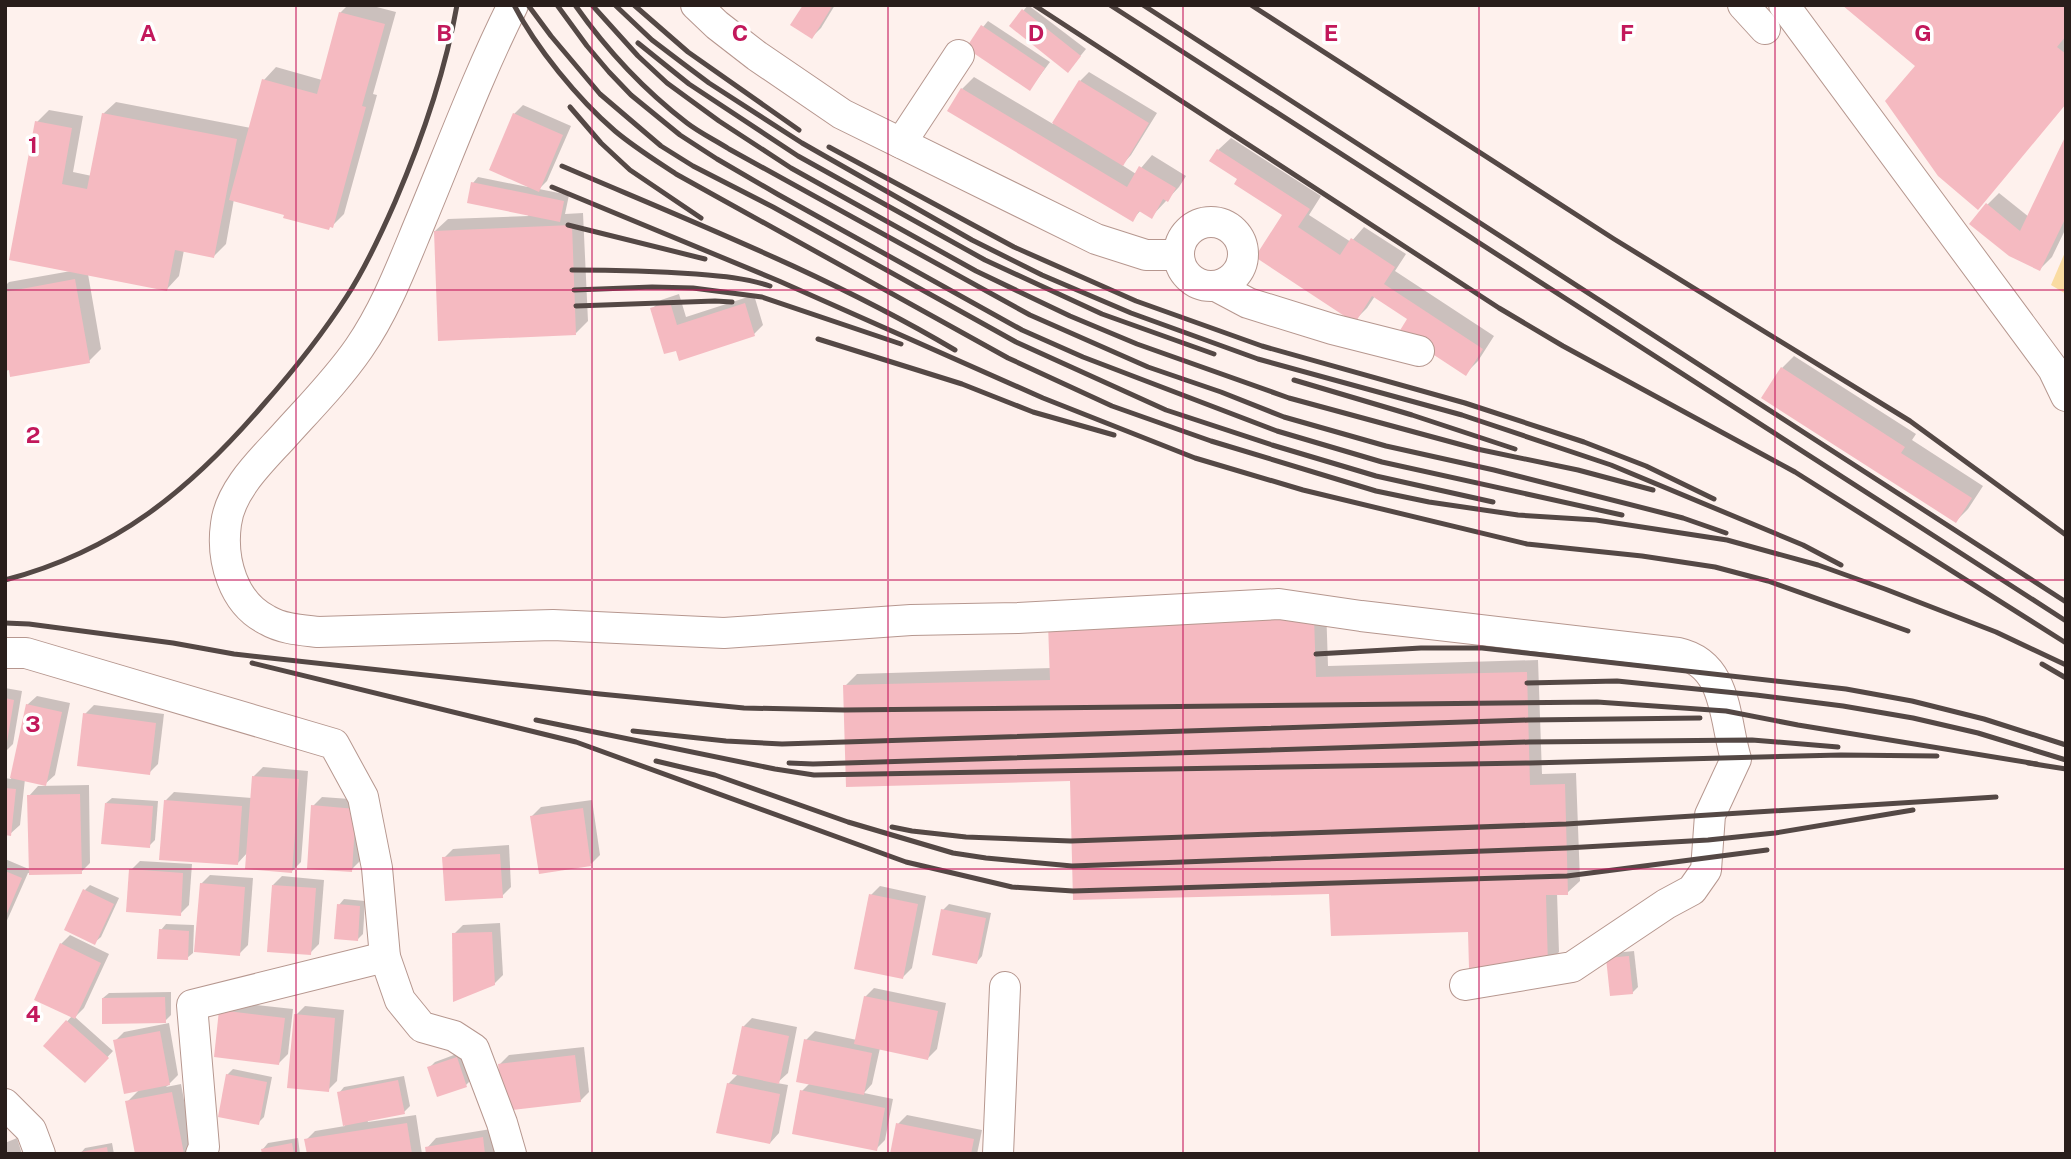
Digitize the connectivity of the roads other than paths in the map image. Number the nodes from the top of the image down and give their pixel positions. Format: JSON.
{"nodes":[{"id":1,"x":513,"y":5,"type":"edge"},
{"id":2,"x":696,"y":5,"type":"edge"},
{"id":3,"x":1744,"y":5,"type":"edge"},
{"id":4,"x":1784,"y":5,"type":"edge"},
{"id":5,"x":1765,"y":29,"type":"dead end"},
{"id":6,"x":959,"y":55,"type":"dead end"},
{"id":7,"x":901,"y":143,"type":"junction"},
{"id":8,"x":1178,"y":255,"type":"junction"},
{"id":9,"x":1216,"y":286,"type":"junction"},
{"id":10,"x":1419,"y":351,"type":"dead end"},
{"id":11,"x":2059,"y":374,"type":"edge"},
{"id":12,"x":2066,"y":396,"type":"edge"},
{"id":13,"x":5,"y":653,"type":"edge"},
{"id":14,"x":385,"y":957,"type":"junction"},
{"id":15,"x":1465,"y":985,"type":"dead end"},
{"id":16,"x":1005,"y":987,"type":"dead end"},
{"id":17,"x":5,"y":1104,"type":"edge"},
{"id":18,"x":40,"y":1154,"type":"edge"},
{"id":19,"x":201,"y":1154,"type":"edge"},
{"id":20,"x":511,"y":1154,"type":"edge"},
{"id":21,"x":998,"y":1154,"type":"edge"}],
"edges":[{"from":1,"to":15,"type":"street"},
{"from":2,"to":7,"type":"street"},
{"from":3,"to":5,"type":"street"},
{"from":4,"to":11,"type":"street"},
{"from":6,"to":7,"type":"street"},
{"from":7,"to":8,"type":"street"},
{"from":8,"to":9,"type":"street"},
{"from":8,"to":9,"type":"street"},
{"from":9,"to":10,"type":"street"},
{"from":11,"to":12,"type":"street"},
{"from":13,"to":14,"type":"street"},
{"from":14,"to":19,"type":"street"},
{"from":14,"to":20,"type":"street"},
{"from":16,"to":21,"type":"street"},
{"from":17,"to":18,"type":"street"}]}
